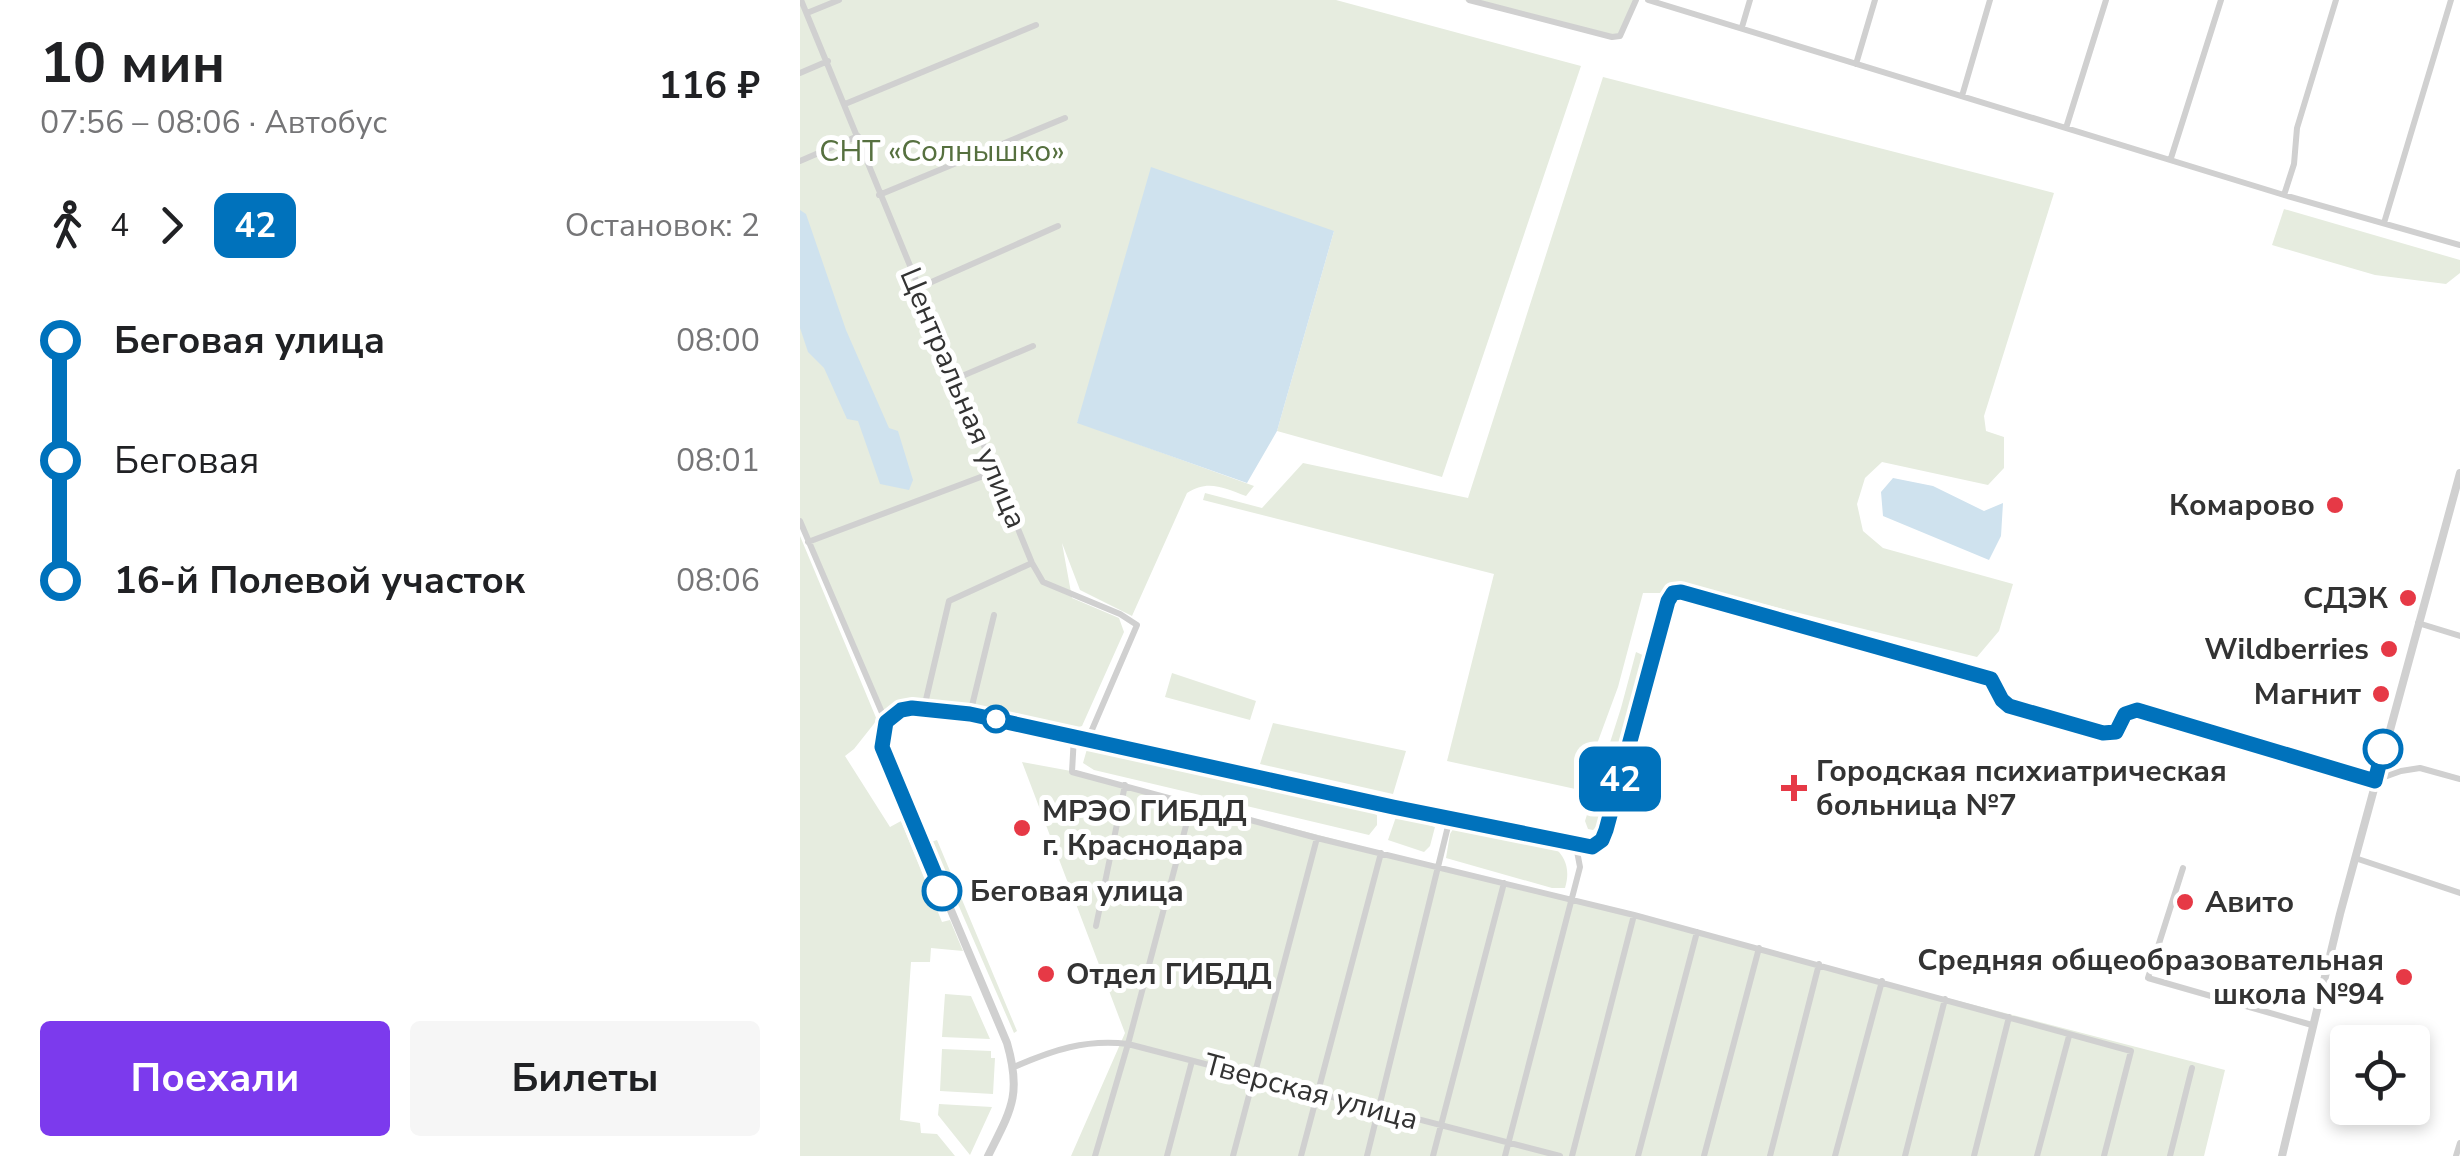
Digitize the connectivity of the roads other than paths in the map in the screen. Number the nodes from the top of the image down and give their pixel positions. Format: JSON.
{"nodes":[{"id":1,"x":839,"y":0,"type":"edge"},
{"id":2,"x":1469,"y":0,"type":"edge"},
{"id":3,"x":1520,"y":0,"type":"edge"},
{"id":4,"x":1636,"y":0,"type":"edge"},
{"id":5,"x":1648,"y":0,"type":"edge"},
{"id":6,"x":1750,"y":0,"type":"edge"},
{"id":7,"x":1875,"y":0,"type":"edge"},
{"id":8,"x":1990,"y":0,"type":"edge"},
{"id":9,"x":2106,"y":0,"type":"edge"},
{"id":10,"x":2221,"y":0,"type":"edge"},
{"id":11,"x":2336,"y":0,"type":"edge"},
{"id":12,"x":2452,"y":0,"type":"edge"},
{"id":13,"x":803,"y":6,"type":"edge"},
{"id":14,"x":1516,"y":12,"type":"junction"},
{"id":15,"x":1036,"y":25,"type":"dead end"},
{"id":16,"x":1742,"y":27,"type":"junction"},
{"id":17,"x":828,"y":60,"type":"junction"},
{"id":18,"x":1856,"y":64,"type":"junction"},
{"id":19,"x":800,"y":73,"type":"edge"},
{"id":20,"x":1962,"y":96,"type":"junction"},
{"id":21,"x":845,"y":104,"type":"junction"},
{"id":22,"x":1065,"y":118,"type":"dead end"},
{"id":23,"x":2066,"y":128,"type":"junction"},
{"id":24,"x":858,"y":136,"type":"junction"},
{"id":25,"x":2171,"y":158,"type":"junction"},
{"id":26,"x":800,"y":161,"type":"edge"},
{"id":27,"x":2284,"y":194,"type":"junction"},
{"id":28,"x":879,"y":195,"type":"junction"},
{"id":29,"x":2384,"y":224,"type":"junction"},
{"id":30,"x":1058,"y":226,"type":"dead end"},
{"id":31,"x":2460,"y":245,"type":"edge"},
{"id":32,"x":918,"y":288,"type":"junction"},
{"id":33,"x":1033,"y":346,"type":"dead end"},
{"id":34,"x":956,"y":379,"type":"junction"},
{"id":35,"x":994,"y":472,"type":"junction"},
{"id":36,"x":2460,"y":473,"type":"edge"},
{"id":37,"x":2457,"y":493,"type":"edge"},
{"id":38,"x":800,"y":521,"type":"edge"},
{"id":39,"x":808,"y":542,"type":"junction"},
{"id":40,"x":1032,"y":563,"type":"junction"},
{"id":41,"x":994,"y":616,"type":"dead end"},
{"id":42,"x":2418,"y":623,"type":"junction"},
{"id":43,"x":2460,"y":636,"type":"edge"},
{"id":44,"x":924,"y":708,"type":"junction"},
{"id":45,"x":970,"y":714,"type":"junction"},
{"id":46,"x":886,"y":722,"type":"junction"},
{"id":47,"x":1074,"y":736,"type":"junction"},
{"id":48,"x":1088,"y":739,"type":"junction"},
{"id":49,"x":2460,"y":779,"type":"edge"},
{"id":50,"x":2375,"y":781,"type":"junction"},
{"id":51,"x":1126,"y":784,"type":"junction"},
{"id":52,"x":1192,"y":803,"type":"junction"},
{"id":53,"x":1450,"y":818,"type":"junction"},
{"id":54,"x":1317,"y":838,"type":"junction"},
{"id":55,"x":1576,"y":846,"type":"junction"},
{"id":56,"x":1382,"y":852,"type":"junction"},
{"id":57,"x":2360,"y":860,"type":"junction"},
{"id":58,"x":1440,"y":868,"type":"junction"},
{"id":59,"x":2183,"y":868,"type":"dead end"},
{"id":60,"x":1504,"y":883,"type":"junction"},
{"id":61,"x":2460,"y":893,"type":"edge"},
{"id":62,"x":1571,"y":900,"type":"junction"},
{"id":63,"x":1634,"y":915,"type":"junction"},
{"id":64,"x":1096,"y":926,"type":"dead end"},
{"id":65,"x":1698,"y":932,"type":"junction"},
{"id":66,"x":1759,"y":948,"type":"junction"},
{"id":67,"x":1819,"y":964,"type":"junction"},
{"id":68,"x":1882,"y":981,"type":"junction"},
{"id":69,"x":1945,"y":999,"type":"junction"},
{"id":70,"x":2009,"y":1016,"type":"junction"},
{"id":71,"x":2312,"y":1025,"type":"junction"},
{"id":72,"x":2069,"y":1036,"type":"junction"},
{"id":73,"x":1124,"y":1044,"type":"junction"},
{"id":74,"x":1192,"y":1060,"type":"junction"},
{"id":75,"x":1014,"y":1067,"type":"junction"},
{"id":76,"x":2192,"y":1068,"type":"dead end"},
{"id":77,"x":1254,"y":1076,"type":"junction"},
{"id":78,"x":1318,"y":1093,"type":"junction"},
{"id":79,"x":1379,"y":1110,"type":"junction"},
{"id":80,"x":1441,"y":1126,"type":"junction"},
{"id":81,"x":1508,"y":1142,"type":"junction"},
{"id":82,"x":2460,"y":1143,"type":"edge"},
{"id":83,"x":988,"y":1156,"type":"edge"},
{"id":84,"x":1095,"y":1156,"type":"edge"},
{"id":85,"x":1166,"y":1156,"type":"edge"},
{"id":86,"x":1234,"y":1156,"type":"edge"},
{"id":87,"x":1301,"y":1156,"type":"edge"},
{"id":88,"x":1367,"y":1156,"type":"edge"},
{"id":89,"x":1433,"y":1156,"type":"edge"},
{"id":90,"x":1504,"y":1156,"type":"edge"},
{"id":91,"x":1560,"y":1156,"type":"edge"},
{"id":92,"x":1572,"y":1156,"type":"edge"},
{"id":93,"x":1638,"y":1156,"type":"edge"},
{"id":94,"x":1704,"y":1156,"type":"edge"},
{"id":95,"x":1770,"y":1156,"type":"edge"},
{"id":96,"x":1835,"y":1156,"type":"edge"},
{"id":97,"x":1904,"y":1156,"type":"edge"},
{"id":98,"x":1974,"y":1156,"type":"edge"},
{"id":99,"x":2038,"y":1156,"type":"edge"},
{"id":100,"x":2104,"y":1156,"type":"edge"},
{"id":101,"x":2170,"y":1156,"type":"edge"},
{"id":102,"x":2282,"y":1156,"type":"edge"},
{"id":103,"x":2456,"y":1156,"type":"edge"}],
"edges":[{"from":1,"to":13,"type":"street"},
{"from":2,"to":14,"type":"street"},
{"from":3,"to":14,"type":"street"},
{"from":4,"to":14,"type":"street"},
{"from":5,"to":16,"type":"street"},
{"from":6,"to":16,"type":"street"},
{"from":7,"to":18,"type":"street"},
{"from":8,"to":20,"type":"street"},
{"from":9,"to":23,"type":"street"},
{"from":10,"to":25,"type":"street"},
{"from":11,"to":27,"type":"street"},
{"from":12,"to":29,"type":"street"},
{"from":13,"to":17,"type":"street","name":"Центральная улица"},
{"from":15,"to":21,"type":"street"},
{"from":16,"to":18,"type":"street"},
{"from":17,"to":19,"type":"street"},
{"from":17,"to":21,"type":"street","name":"Центральная улица"},
{"from":18,"to":20,"type":"street"},
{"from":20,"to":23,"type":"street"},
{"from":21,"to":24,"type":"street","name":"Центральная улица"},
{"from":22,"to":28,"type":"street"},
{"from":23,"to":25,"type":"street"},
{"from":24,"to":26,"type":"street"},
{"from":24,"to":28,"type":"street","name":"Центральная улица"},
{"from":25,"to":27,"type":"street"},
{"from":27,"to":29,"type":"street"},
{"from":28,"to":32,"type":"street","name":"Центральная улица"},
{"from":29,"to":31,"type":"street"},
{"from":30,"to":32,"type":"street"},
{"from":32,"to":34,"type":"street","name":"Центральная улица"},
{"from":33,"to":34,"type":"street"},
{"from":34,"to":35,"type":"street","name":"Центральная улица"},
{"from":35,"to":39,"type":"street"},
{"from":35,"to":40,"type":"street","name":"Центральная улица"},
{"from":36,"to":37,"type":"street"},
{"from":37,"to":42,"type":"street"},
{"from":38,"to":39,"type":"street"},
{"from":39,"to":46,"type":"street"},
{"from":40,"to":44,"type":"street"},
{"from":40,"to":48,"type":"street","name":"Центральная улица"},
{"from":41,"to":45,"type":"street"},
{"from":42,"to":43,"type":"street"},
{"from":42,"to":50,"type":"street"},
{"from":44,"to":45,"type":"street"},
{"from":44,"to":46,"type":"street"},
{"from":45,"to":47,"type":"street"},
{"from":46,"to":75,"type":"street"},
{"from":47,"to":48,"type":"street"},
{"from":47,"to":51,"type":"street"},
{"from":48,"to":53,"type":"street"},
{"from":49,"to":50,"type":"street"},
{"from":50,"to":55,"type":"street"},
{"from":50,"to":57,"type":"street"},
{"from":51,"to":52,"type":"street"},
{"from":51,"to":64,"type":"street"},
{"from":52,"to":54,"type":"street"},
{"from":52,"to":73,"type":"street"},
{"from":53,"to":55,"type":"street"},
{"from":53,"to":58,"type":"street"},
{"from":54,"to":56,"type":"street"},
{"from":54,"to":77,"type":"street"},
{"from":55,"to":62,"type":"street"},
{"from":56,"to":58,"type":"street"},
{"from":56,"to":78,"type":"street"},
{"from":57,"to":61,"type":"street"},
{"from":57,"to":71,"type":"street"},
{"from":58,"to":60,"type":"street"},
{"from":58,"to":79,"type":"street"},
{"from":59,"to":71,"type":"street"},
{"from":60,"to":62,"type":"street"},
{"from":60,"to":80,"type":"street"},
{"from":62,"to":63,"type":"street"},
{"from":62,"to":81,"type":"street"},
{"from":63,"to":65,"type":"street"},
{"from":63,"to":92,"type":"street"},
{"from":65,"to":66,"type":"street"},
{"from":65,"to":93,"type":"street"},
{"from":66,"to":67,"type":"street"},
{"from":66,"to":94,"type":"street"},
{"from":67,"to":68,"type":"street"},
{"from":67,"to":95,"type":"street"},
{"from":68,"to":69,"type":"street"},
{"from":68,"to":96,"type":"street"},
{"from":69,"to":70,"type":"street"},
{"from":69,"to":97,"type":"street"},
{"from":70,"to":72,"type":"street"},
{"from":70,"to":98,"type":"street"},
{"from":71,"to":102,"type":"street"},
{"from":72,"to":99,"type":"street"},
{"from":72,"to":100,"type":"street"},
{"from":73,"to":74,"type":"street","name":"Тверская улица"},
{"from":73,"to":75,"type":"street","name":"Тверская улица"},
{"from":73,"to":84,"type":"street"},
{"from":74,"to":77,"type":"street","name":"Тверская улица"},
{"from":74,"to":85,"type":"street"},
{"from":75,"to":83,"type":"street"},
{"from":76,"to":101,"type":"street"},
{"from":77,"to":78,"type":"street","name":"Тверская улица"},
{"from":77,"to":86,"type":"street"},
{"from":78,"to":79,"type":"street","name":"Тверская улица"},
{"from":78,"to":87,"type":"street"},
{"from":79,"to":80,"type":"street","name":"Тверская улица"},
{"from":79,"to":88,"type":"street"},
{"from":80,"to":81,"type":"street","name":"Тверская улица"},
{"from":80,"to":89,"type":"street"},
{"from":81,"to":90,"type":"street"},
{"from":81,"to":91,"type":"street","name":"Тверская улица"},
{"from":82,"to":103,"type":"street"}]}
